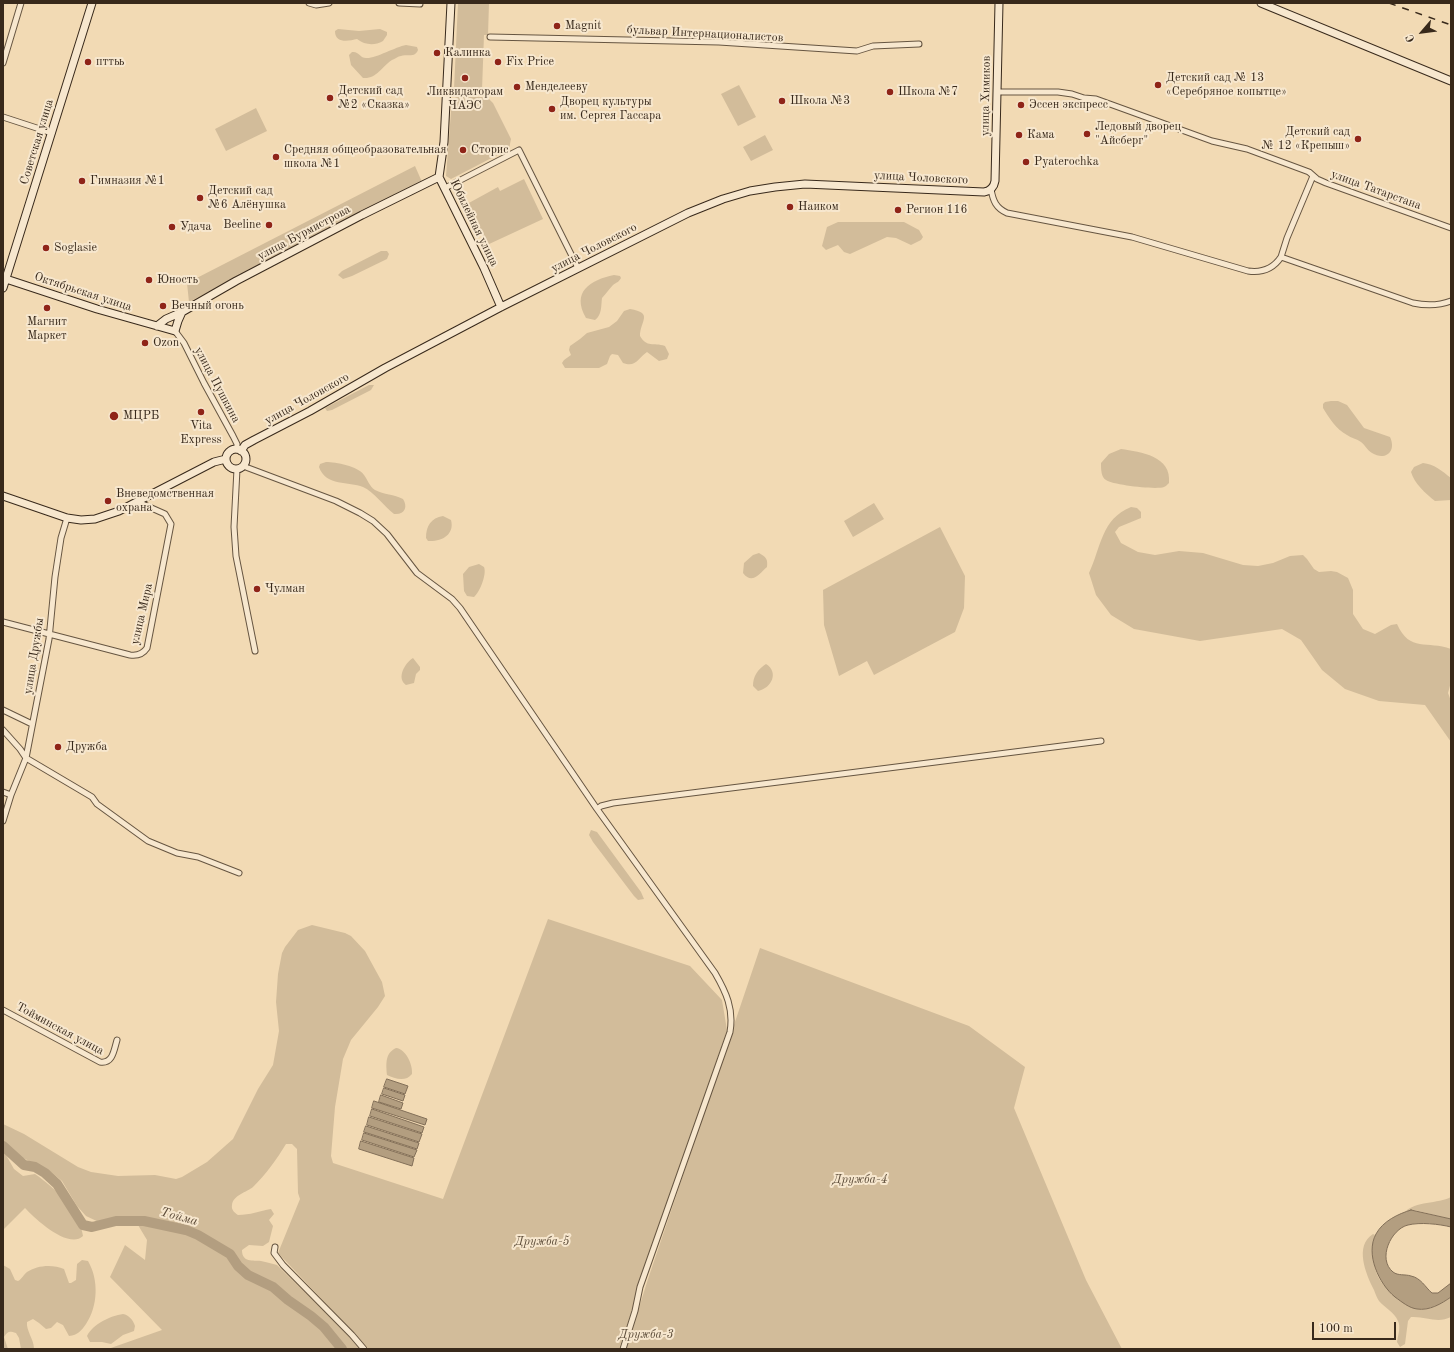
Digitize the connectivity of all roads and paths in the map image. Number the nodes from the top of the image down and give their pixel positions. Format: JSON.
{"nodes":[{"id":1,"x":21,"y":3,"type":"edge"},
{"id":2,"x":92,"y":3,"type":"edge"},
{"id":3,"x":309,"y":3,"type":"edge"},
{"id":4,"x":329,"y":3,"type":"edge"},
{"id":5,"x":399,"y":3,"type":"edge"},
{"id":6,"x":451,"y":3,"type":"edge"},
{"id":7,"x":999,"y":3,"type":"edge"},
{"id":8,"x":1260,"y":3,"type":"edge"},
{"id":9,"x":420,"y":4,"type":"dead end"},
{"id":10,"x":490,"y":37,"type":"dead end"},
{"id":11,"x":919,"y":44,"type":"dead end"},
{"id":12,"x":3,"y":63,"type":"edge"},
{"id":13,"x":1451,"y":81,"type":"edge"},
{"id":14,"x":997,"y":92,"type":"junction"},
{"id":15,"x":3,"y":118,"type":"edge"},
{"id":16,"x":52,"y":133,"type":"junction"},
{"id":17,"x":1313,"y":176,"type":"junction"},
{"id":18,"x":439,"y":177,"type":"junction"},
{"id":19,"x":445,"y":188,"type":"junction"},
{"id":20,"x":991,"y":189,"type":"junction"},
{"id":21,"x":1451,"y":228,"type":"edge"},
{"id":22,"x":1281,"y":257,"type":"junction"},
{"id":23,"x":578,"y":268,"type":"junction"},
{"id":24,"x":4,"y":278,"type":"edge"},
{"id":25,"x":3,"y":288,"type":"edge"},
{"id":26,"x":1451,"y":301,"type":"edge"},
{"id":27,"x":501,"y":307,"type":"junction"},
{"id":28,"x":182,"y":312,"type":"junction"},
{"id":29,"x":157,"y":326,"type":"junction"},
{"id":30,"x":175,"y":331,"type":"junction"},
{"id":31,"x":239,"y":450,"type":"junction"},
{"id":32,"x":226,"y":460,"type":"junction"},
{"id":33,"x":240,"y":468,"type":"junction"},
{"id":34,"x":3,"y":496,"type":"edge"},
{"id":35,"x":138,"y":502,"type":"junction"},
{"id":36,"x":67,"y":518,"type":"junction"},
{"id":37,"x":3,"y":622,"type":"edge"},
{"id":38,"x":50,"y":634,"type":"junction"},
{"id":39,"x":255,"y":651,"type":"dead end"},
{"id":40,"x":3,"y":710,"type":"edge"},
{"id":41,"x":32,"y":724,"type":"junction"},
{"id":42,"x":3,"y":730,"type":"edge"},
{"id":43,"x":1100,"y":741,"type":"dead end"},
{"id":44,"x":26,"y":758,"type":"junction"},
{"id":45,"x":3,"y":792,"type":"edge"},
{"id":46,"x":11,"y":795,"type":"junction"},
{"id":47,"x":596,"y":809,"type":"junction"},
{"id":48,"x":3,"y":821,"type":"edge"},
{"id":49,"x":238,"y":873,"type":"dead end"},
{"id":50,"x":3,"y":1010,"type":"edge"},
{"id":51,"x":117,"y":1040,"type":"dead end"},
{"id":52,"x":275,"y":1247,"type":"dead end"},
{"id":53,"x":364,"y":1349,"type":"edge"},
{"id":54,"x":623,"y":1349,"type":"edge"}],
"edges":[{"from":1,"to":12,"type":"street"},
{"from":2,"to":16,"type":"street","name":"Советская улица"},
{"from":3,"to":4,"type":"street"},
{"from":5,"to":9,"type":"street"},
{"from":6,"to":18,"type":"street","name":"Юбилейная улица"},
{"from":7,"to":14,"type":"street","name":"улица Химиков"},
{"from":8,"to":13,"type":"street"},
{"from":10,"to":11,"type":"street","name":"бульвар Интернационалистов"},
{"from":14,"to":17,"type":"street","name":"улица Татарстана"},
{"from":14,"to":20,"type":"street","name":"улица Химиков"},
{"from":15,"to":16,"type":"street"},
{"from":16,"to":24,"type":"street","name":"Советская улица"},
{"from":17,"to":21,"type":"street","name":"улица Татарстана"},
{"from":17,"to":22,"type":"street"},
{"from":18,"to":19,"type":"street","name":"Юбилейная улица"},
{"from":18,"to":28,"type":"street","name":"улица Бурмистрова"},
{"from":19,"to":23,"type":"street"},
{"from":19,"to":27,"type":"street","name":"Юбилейная улица"},
{"from":20,"to":22,"type":"street"},
{"from":20,"to":23,"type":"street","name":"улица Чоловского"},
{"from":22,"to":26,"type":"street"},
{"from":23,"to":27,"type":"street","name":"улица Чоловского"},
{"from":24,"to":25,"type":"street","name":"Советская улица"},
{"from":24,"to":29,"type":"street","name":"Октябрьская улица"},
{"from":27,"to":31,"type":"street","name":"улица Чоловского"},
{"from":28,"to":29,"type":"street","name":"улица Бурмистрова"},
{"from":28,"to":30,"type":"street"},
{"from":29,"to":30,"type":"street","name":"Октябрьская улица"},
{"from":30,"to":31,"type":"street","name":"улица Пушкина"},
{"from":31,"to":32,"type":"street"},
{"from":31,"to":33,"type":"street"},
{"from":32,"to":33,"type":"street"},
{"from":32,"to":35,"type":"street"},
{"from":33,"to":39,"type":"street"},
{"from":33,"to":47,"type":"street"},
{"from":34,"to":36,"type":"street"},
{"from":35,"to":36,"type":"street"},
{"from":35,"to":38,"type":"street","name":"улица Мира"},
{"from":36,"to":38,"type":"street","name":"улица Дружбы"},
{"from":37,"to":38,"type":"street","name":"улица Мира"},
{"from":38,"to":41,"type":"street","name":"улица Дружбы"},
{"from":40,"to":41,"type":"street"},
{"from":41,"to":44,"type":"street","name":"улица Дружбы"},
{"from":42,"to":44,"type":"street"},
{"from":43,"to":47,"type":"street"},
{"from":44,"to":46,"type":"street","name":"улица Дружбы"},
{"from":44,"to":49,"type":"street"},
{"from":45,"to":46,"type":"street"},
{"from":46,"to":48,"type":"street","name":"улица Дружбы"},
{"from":47,"to":54,"type":"street"},
{"from":50,"to":51,"type":"street","name":"Тойминская улица"},
{"from":52,"to":53,"type":"street"}]}
